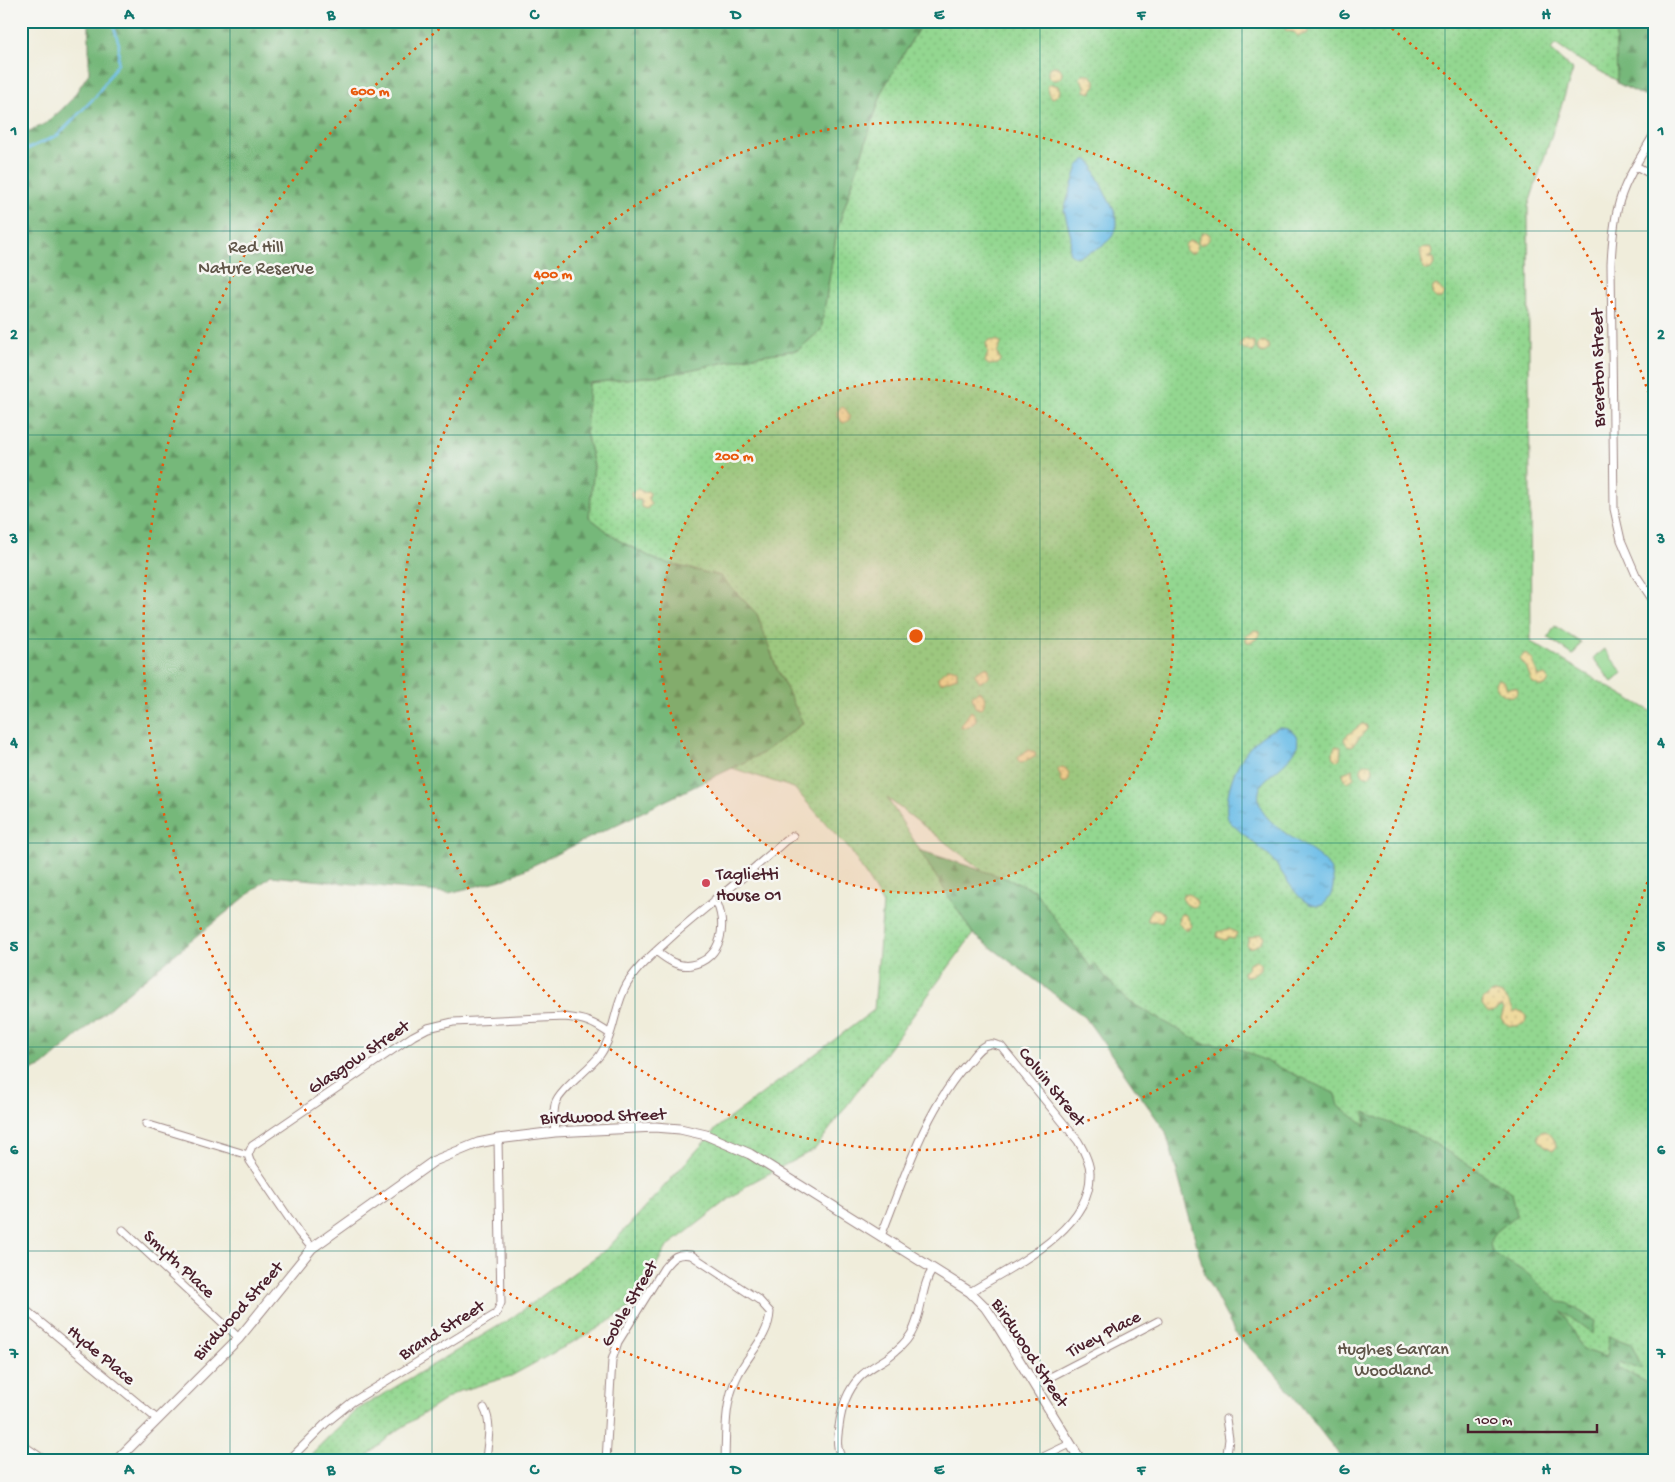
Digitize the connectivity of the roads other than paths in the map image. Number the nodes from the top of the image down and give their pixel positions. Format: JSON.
{"nodes":[{"id":1,"x":1654,"y":134,"type":"edge"},
{"id":2,"x":1636,"y":166,"type":"junction"},
{"id":3,"x":1654,"y":176,"type":"edge"},
{"id":4,"x":1654,"y":602,"type":"edge"},
{"id":5,"x":794,"y":836,"type":"dead end"},
{"id":6,"x":715,"y":899,"type":"junction"},
{"id":7,"x":656,"y":952,"type":"junction"},
{"id":8,"x":610,"y":1034,"type":"junction"},
{"id":9,"x":146,"y":1124,"type":"dead end"},
{"id":10,"x":555,"y":1132,"type":"junction"},
{"id":11,"x":498,"y":1138,"type":"junction"},
{"id":12,"x":248,"y":1155,"type":"junction"},
{"id":13,"x":123,"y":1230,"type":"dead end"},
{"id":14,"x":881,"y":1236,"type":"junction"},
{"id":15,"x":312,"y":1248,"type":"junction"},
{"id":16,"x":933,"y":1269,"type":"junction"},
{"id":17,"x":970,"y":1292,"type":"junction"},
{"id":18,"x":28,"y":1312,"type":"dead end"},
{"id":19,"x":1158,"y":1321,"type":"dead end"},
{"id":20,"x":239,"y":1338,"type":"junction"},
{"id":21,"x":1035,"y":1385,"type":"junction"},
{"id":22,"x":484,"y":1408,"type":"dead end"},
{"id":23,"x":157,"y":1419,"type":"junction"},
{"id":24,"x":1226,"y":1419,"type":"dead end"},
{"id":25,"x":21,"y":1444,"type":"edge"},
{"id":26,"x":1070,"y":1444,"type":"junction"},
{"id":27,"x":46,"y":1461,"type":"edge"},
{"id":28,"x":116,"y":1461,"type":"edge"},
{"id":29,"x":288,"y":1461,"type":"edge"},
{"id":30,"x":486,"y":1461,"type":"edge"},
{"id":31,"x":606,"y":1461,"type":"edge"},
{"id":32,"x":725,"y":1461,"type":"edge"},
{"id":33,"x":847,"y":1461,"type":"edge"},
{"id":34,"x":1029,"y":1461,"type":"edge"},
{"id":35,"x":1081,"y":1461,"type":"edge"},
{"id":36,"x":1226,"y":1461,"type":"edge"}],
"edges":[{"from":1,"to":2,"type":"street","name":"Brereton Street"},
{"from":2,"to":3,"type":"street"},
{"from":2,"to":4,"type":"street","name":"Brereton Street"},
{"from":5,"to":6,"type":"street"},
{"from":6,"to":7,"type":"street"},
{"from":6,"to":7,"type":"street"},
{"from":7,"to":8,"type":"street"},
{"from":8,"to":10,"type":"street"},
{"from":8,"to":12,"type":"street","name":"Glasgow Street"},
{"from":9,"to":12,"type":"street"},
{"from":10,"to":11,"type":"street","name":"Birdwood Street"},
{"from":10,"to":14,"type":"street","name":"Birdwood Street"},
{"from":11,"to":15,"type":"street","name":"Birdwood Street"},
{"from":11,"to":29,"type":"street","name":"Brand Street"},
{"from":12,"to":15,"type":"street"},
{"from":13,"to":20,"type":"street","name":"Smyth Place"},
{"from":14,"to":16,"type":"street","name":"Birdwood Street"},
{"from":14,"to":17,"type":"street","name":"Colvin Street"},
{"from":15,"to":20,"type":"street","name":"Birdwood Street"},
{"from":16,"to":17,"type":"street","name":"Birdwood Street"},
{"from":16,"to":33,"type":"street"},
{"from":17,"to":21,"type":"street","name":"Birdwood Street"},
{"from":18,"to":23,"type":"street","name":"Hyde Place"},
{"from":19,"to":21,"type":"street","name":"Tivey Place"},
{"from":20,"to":23,"type":"street","name":"Birdwood Street"},
{"from":21,"to":26,"type":"street","name":"Birdwood Street"},
{"from":22,"to":30,"type":"street"},
{"from":23,"to":28,"type":"street","name":"Birdwood Street"},
{"from":24,"to":36,"type":"street"},
{"from":25,"to":27,"type":"street"},
{"from":26,"to":34,"type":"street"},
{"from":26,"to":35,"type":"street","name":"Birdwood Street"},
{"from":31,"to":32,"type":"street","name":"Goble Street"}]}
